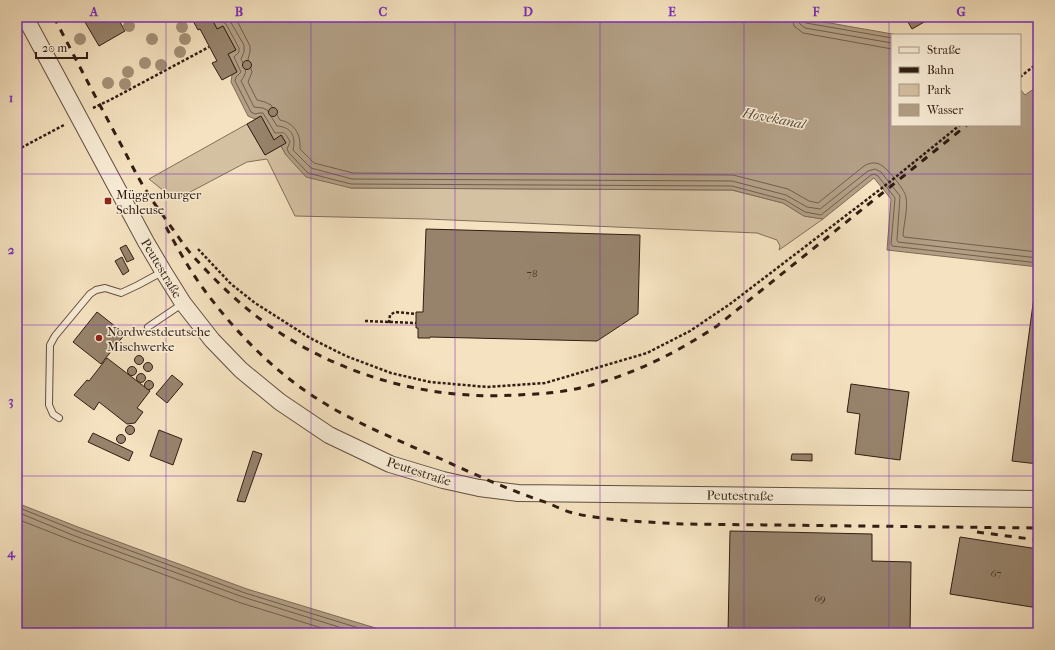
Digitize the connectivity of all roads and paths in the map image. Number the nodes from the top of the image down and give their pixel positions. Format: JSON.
{"nodes":[{"id":1,"x":25,"y":17,"type":"edge"},
{"id":2,"x":209,"y":47,"type":"dead end"},
{"id":3,"x":1038,"y":63,"type":"edge"},
{"id":4,"x":1021,"y":76,"type":"edge"},
{"id":5,"x":78,"y":116,"type":"junction"},
{"id":6,"x":959,"y":126,"type":"edge"},
{"id":7,"x":17,"y":150,"type":"edge"},
{"id":8,"x":198,"y":249,"type":"dead end"},
{"id":9,"x":163,"y":271,"type":"junction"},
{"id":10,"x":183,"y":303,"type":"junction"},
{"id":11,"x":416,"y":314,"type":"dead end"},
{"id":12,"x":365,"y":321,"type":"dead end"},
{"id":13,"x":389,"y":322,"type":"junction"},
{"id":14,"x":416,"y":323,"type":"dead end"},
{"id":15,"x":148,"y":326,"type":"dead end"},
{"id":16,"x":59,"y":418,"type":"dead end"},
{"id":17,"x":1038,"y":499,"type":"edge"}],
"edges":[{"from":1,"to":5,"type":"street","name":"Peutestraße"},
{"from":2,"to":5,"type":"path"},
{"from":3,"to":4,"type":"path"},
{"from":5,"to":7,"type":"path"},
{"from":5,"to":9,"type":"street","name":"Peutestraße"},
{"from":6,"to":8,"type":"path"},
{"from":9,"to":10,"type":"street","name":"Peutestraße"},
{"from":9,"to":16,"type":"lane"},
{"from":10,"to":15,"type":"lane"},
{"from":10,"to":17,"type":"street","name":"Peutestraße"},
{"from":11,"to":13,"type":"path"},
{"from":12,"to":13,"type":"path"},
{"from":13,"to":14,"type":"path"}]}
